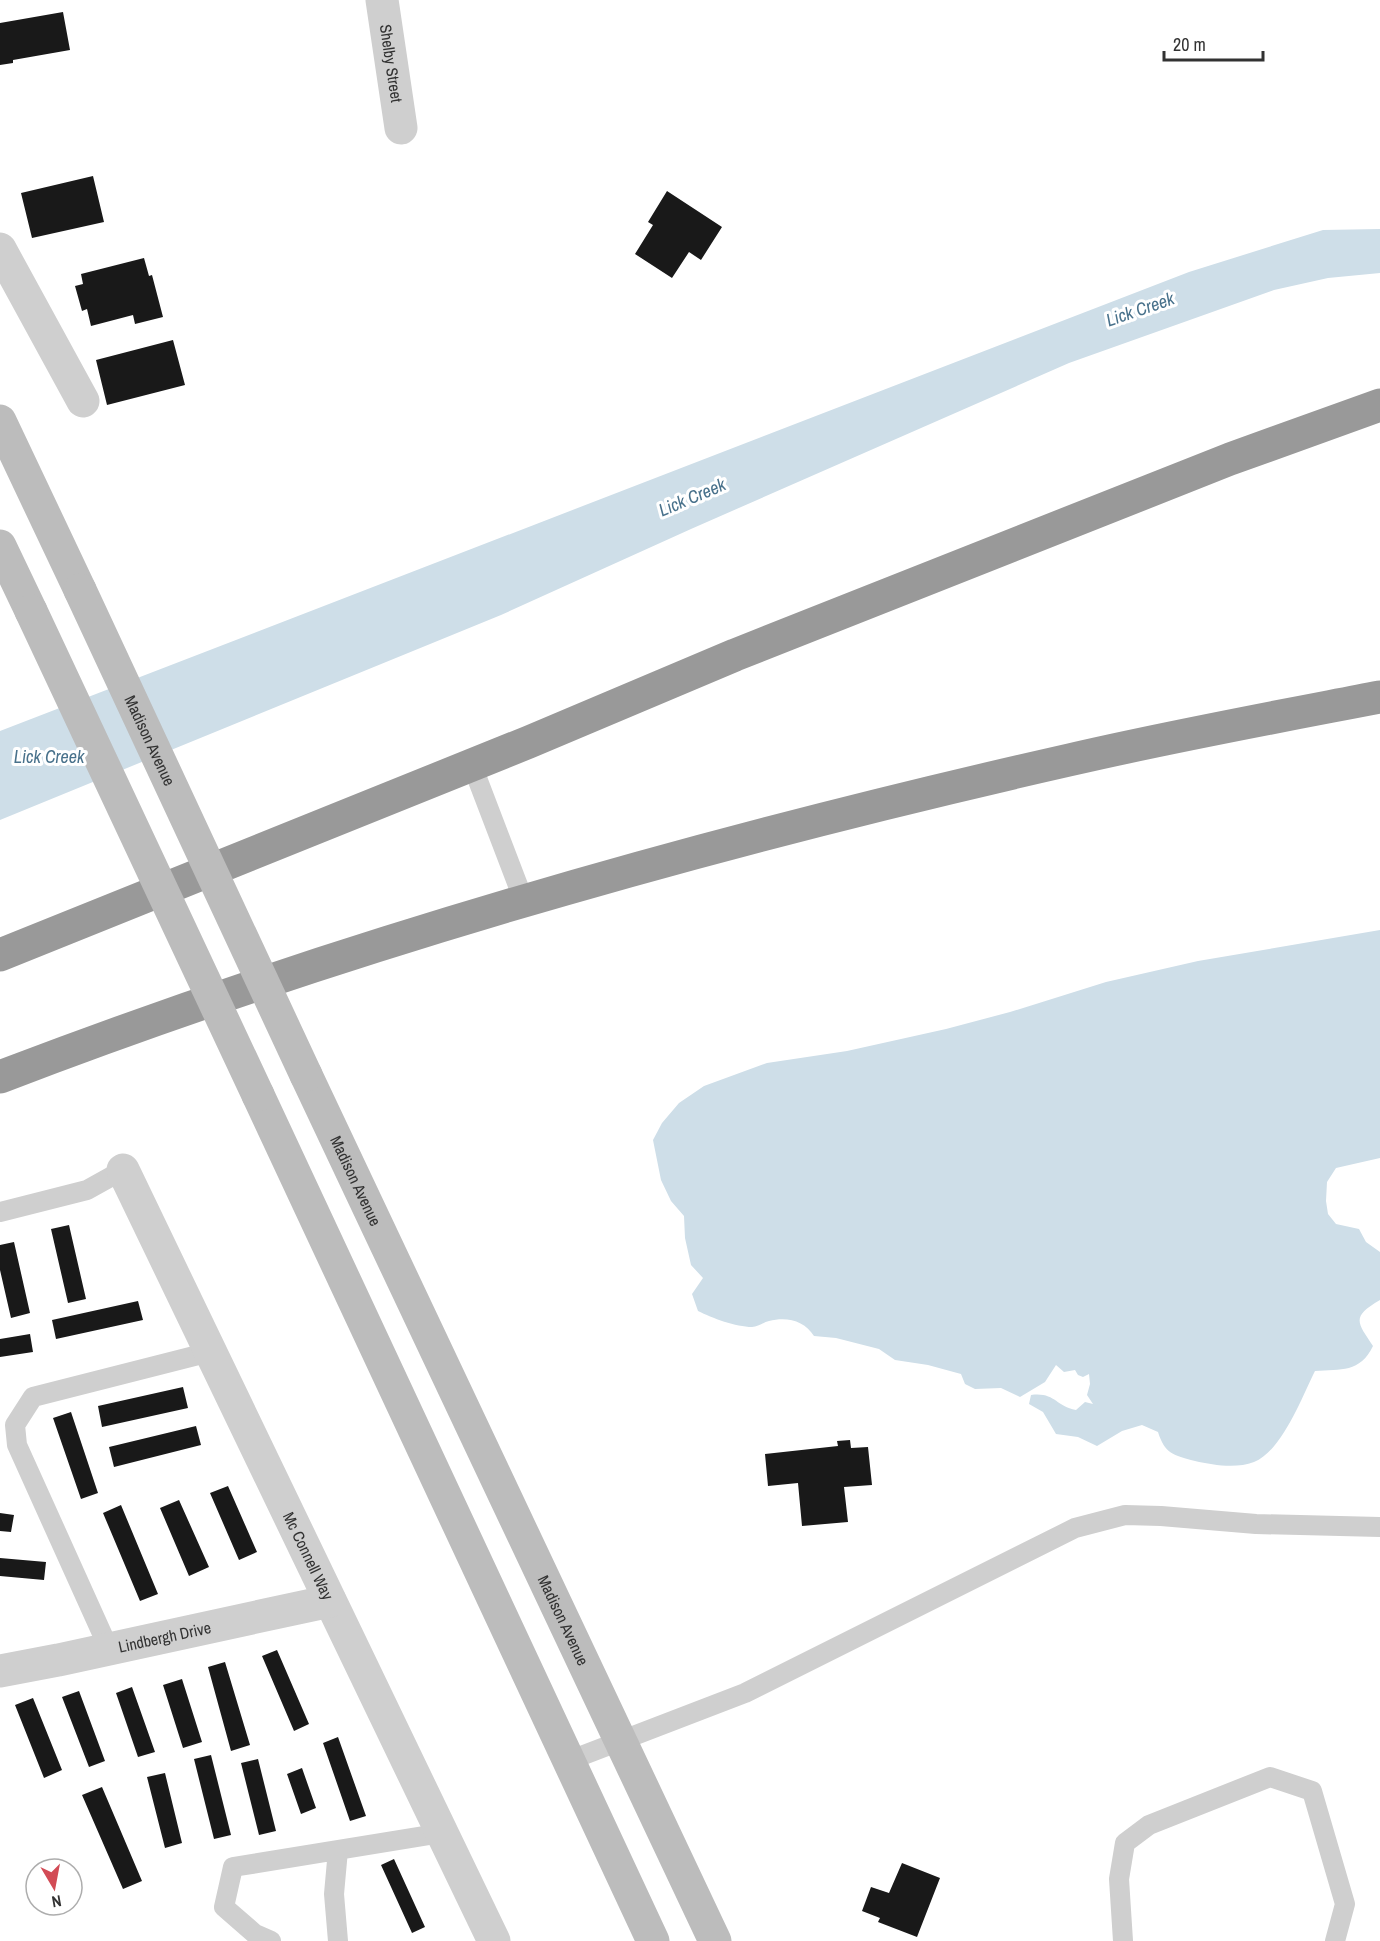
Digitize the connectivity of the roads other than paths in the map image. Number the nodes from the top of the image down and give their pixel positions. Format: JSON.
{"nodes":[{"id":1,"x":382,"y":0,"type":"edge"},
{"id":2,"x":402,"y":128,"type":"dead end"},
{"id":3,"x":0,"y":249,"type":"edge"},
{"id":4,"x":83,"y":401,"type":"dead end"},
{"id":5,"x":1380,"y":405,"type":"edge"},
{"id":6,"x":0,"y":421,"type":"edge"},
{"id":7,"x":0,"y":546,"type":"edge"},
{"id":8,"x":1380,"y":697,"type":"edge"},
{"id":9,"x":472,"y":765,"type":"junction"},
{"id":10,"x":524,"y":901,"type":"junction"},
{"id":11,"x":0,"y":955,"type":"edge"},
{"id":12,"x":0,"y":1077,"type":"edge"},
{"id":13,"x":123,"y":1170,"type":"joint"},
{"id":14,"x":0,"y":1212,"type":"edge"},
{"id":15,"x":210,"y":1352,"type":"junction"},
{"id":16,"x":1380,"y":1527,"type":"edge"},
{"id":17,"x":330,"y":1601,"type":"junction"},
{"id":18,"x":109,"y":1649,"type":"junction"},
{"id":19,"x":0,"y":1671,"type":"edge"},
{"id":20,"x":622,"y":1742,"type":"junction"},
{"id":21,"x":568,"y":1761,"type":"junction"},
{"id":22,"x":442,"y":1833,"type":"junction"},
{"id":23,"x":339,"y":1850,"type":"junction"},
{"id":24,"x":271,"y":1941,"type":"edge"},
{"id":25,"x":338,"y":1941,"type":"edge"},
{"id":26,"x":494,"y":1941,"type":"edge"},
{"id":27,"x":653,"y":1941,"type":"edge"},
{"id":28,"x":714,"y":1941,"type":"edge"},
{"id":29,"x":1123,"y":1941,"type":"edge"},
{"id":30,"x":1335,"y":1941,"type":"edge"}],
"edges":[{"from":1,"to":2,"type":"street","name":"Shelby Street"},
{"from":3,"to":4,"type":"street"},
{"from":5,"to":9,"type":"highway"},
{"from":6,"to":20,"type":"main road","name":"Madison Avenue","bridge":true},
{"from":7,"to":21,"type":"main road","bridge":true},
{"from":8,"to":10,"type":"highway"},
{"from":9,"to":10,"type":"lane"},
{"from":9,"to":11,"type":"highway"},
{"from":10,"to":12,"type":"highway"},
{"from":13,"to":14,"type":"lane"},
{"from":13,"to":15,"type":"street","name":"Mc Connell Way"},
{"from":15,"to":17,"type":"street","name":"Mc Connell Way"},
{"from":15,"to":18,"type":"lane"},
{"from":16,"to":20,"type":"lane"},
{"from":17,"to":18,"type":"street","name":"Lindbergh Drive"},
{"from":17,"to":22,"type":"street","name":"Mc Connell Way"},
{"from":18,"to":19,"type":"street","name":"Lindbergh Drive"},
{"from":20,"to":21,"type":"lane"},
{"from":20,"to":28,"type":"main road","name":"Madison Avenue"},
{"from":21,"to":27,"type":"main road"},
{"from":22,"to":23,"type":"lane"},
{"from":22,"to":26,"type":"street","name":"Mc Connell Way"},
{"from":23,"to":24,"type":"lane"},
{"from":23,"to":25,"type":"lane"},
{"from":29,"to":30,"type":"lane"}]}
